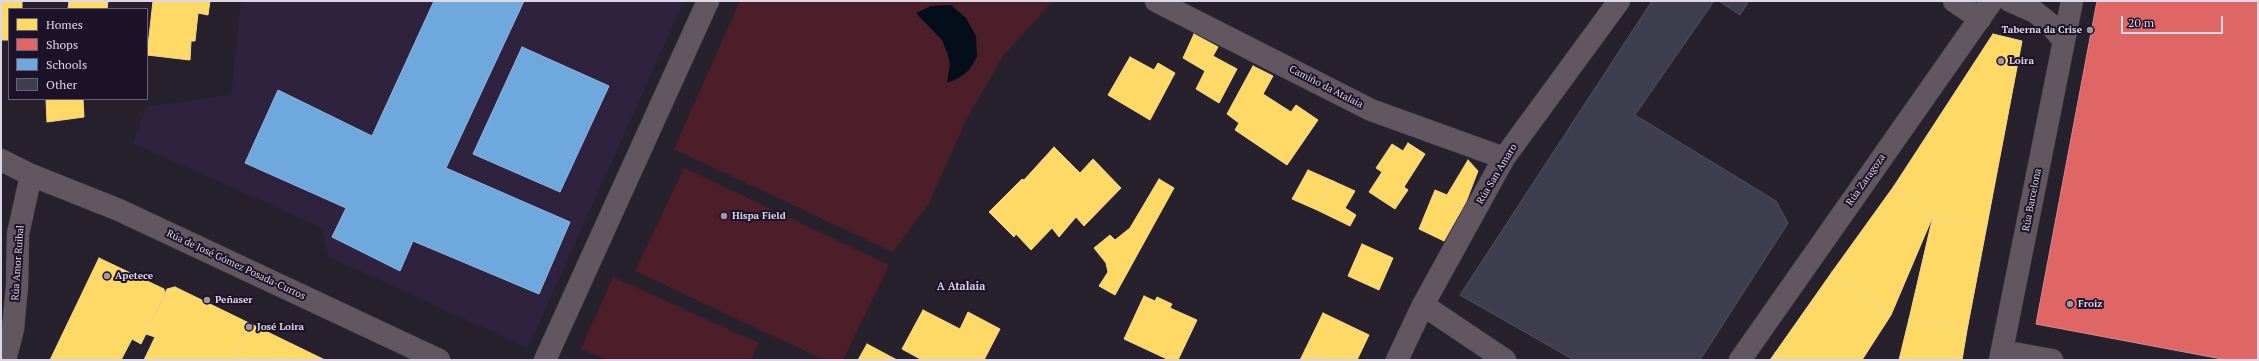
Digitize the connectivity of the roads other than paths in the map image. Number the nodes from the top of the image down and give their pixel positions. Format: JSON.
{"nodes":[{"id":1,"x":708,"y":1,"type":"edge"},
{"id":2,"x":1156,"y":1,"type":"edge"},
{"id":3,"x":1619,"y":1,"type":"edge"},
{"id":4,"x":1954,"y":1,"type":"edge"},
{"id":5,"x":1992,"y":1,"type":"edge"},
{"id":6,"x":2010,"y":1,"type":"edge"},
{"id":7,"x":2072,"y":1,"type":"edge"},
{"id":8,"x":1980,"y":18,"type":"junction"},
{"id":9,"x":2064,"y":40,"type":"junction"},
{"id":10,"x":1504,"y":158,"type":"junction"},
{"id":11,"x":1,"y":160,"type":"edge"},
{"id":12,"x":31,"y":175,"type":"junction"},
{"id":13,"x":1423,"y":305,"type":"junction"},
{"id":14,"x":2001,"y":355,"type":"edge"},
{"id":15,"x":5,"y":360,"type":"edge"},
{"id":16,"x":439,"y":360,"type":"edge"},
{"id":17,"x":545,"y":360,"type":"edge"},
{"id":18,"x":1397,"y":360,"type":"edge"},
{"id":19,"x":1505,"y":360,"type":"edge"},
{"id":20,"x":1740,"y":360,"type":"edge"},
{"id":21,"x":2052,"y":360,"type":"edge"}],
"edges":[{"from":1,"to":17,"type":"street"},
{"from":2,"to":10,"type":"street","name":"Camiño da Atalaia"},
{"from":3,"to":10,"type":"street","name":"Rúa San Amaro"},
{"from":4,"to":8,"type":"street"},
{"from":5,"to":8,"type":"street","name":"Rúa Zaragoza"},
{"from":6,"to":9,"type":"street"},
{"from":7,"to":9,"type":"street","name":"Rúa Barcelona"},
{"from":8,"to":20,"type":"street","name":"Rúa Zaragoza"},
{"from":9,"to":14,"type":"street","name":"Rúa Barcelona"},
{"from":10,"to":13,"type":"street","name":"Rúa San Amaro"},
{"from":11,"to":12,"type":"street"},
{"from":12,"to":15,"type":"street","name":"Rúa Amor Ruibal"},
{"from":12,"to":16,"type":"street","name":"Rúa de José Gómez Posada-Curros"},
{"from":13,"to":18,"type":"street","name":"Rúa San Amaro"},
{"from":13,"to":19,"type":"street"},
{"from":14,"to":21,"type":"street"}]}
